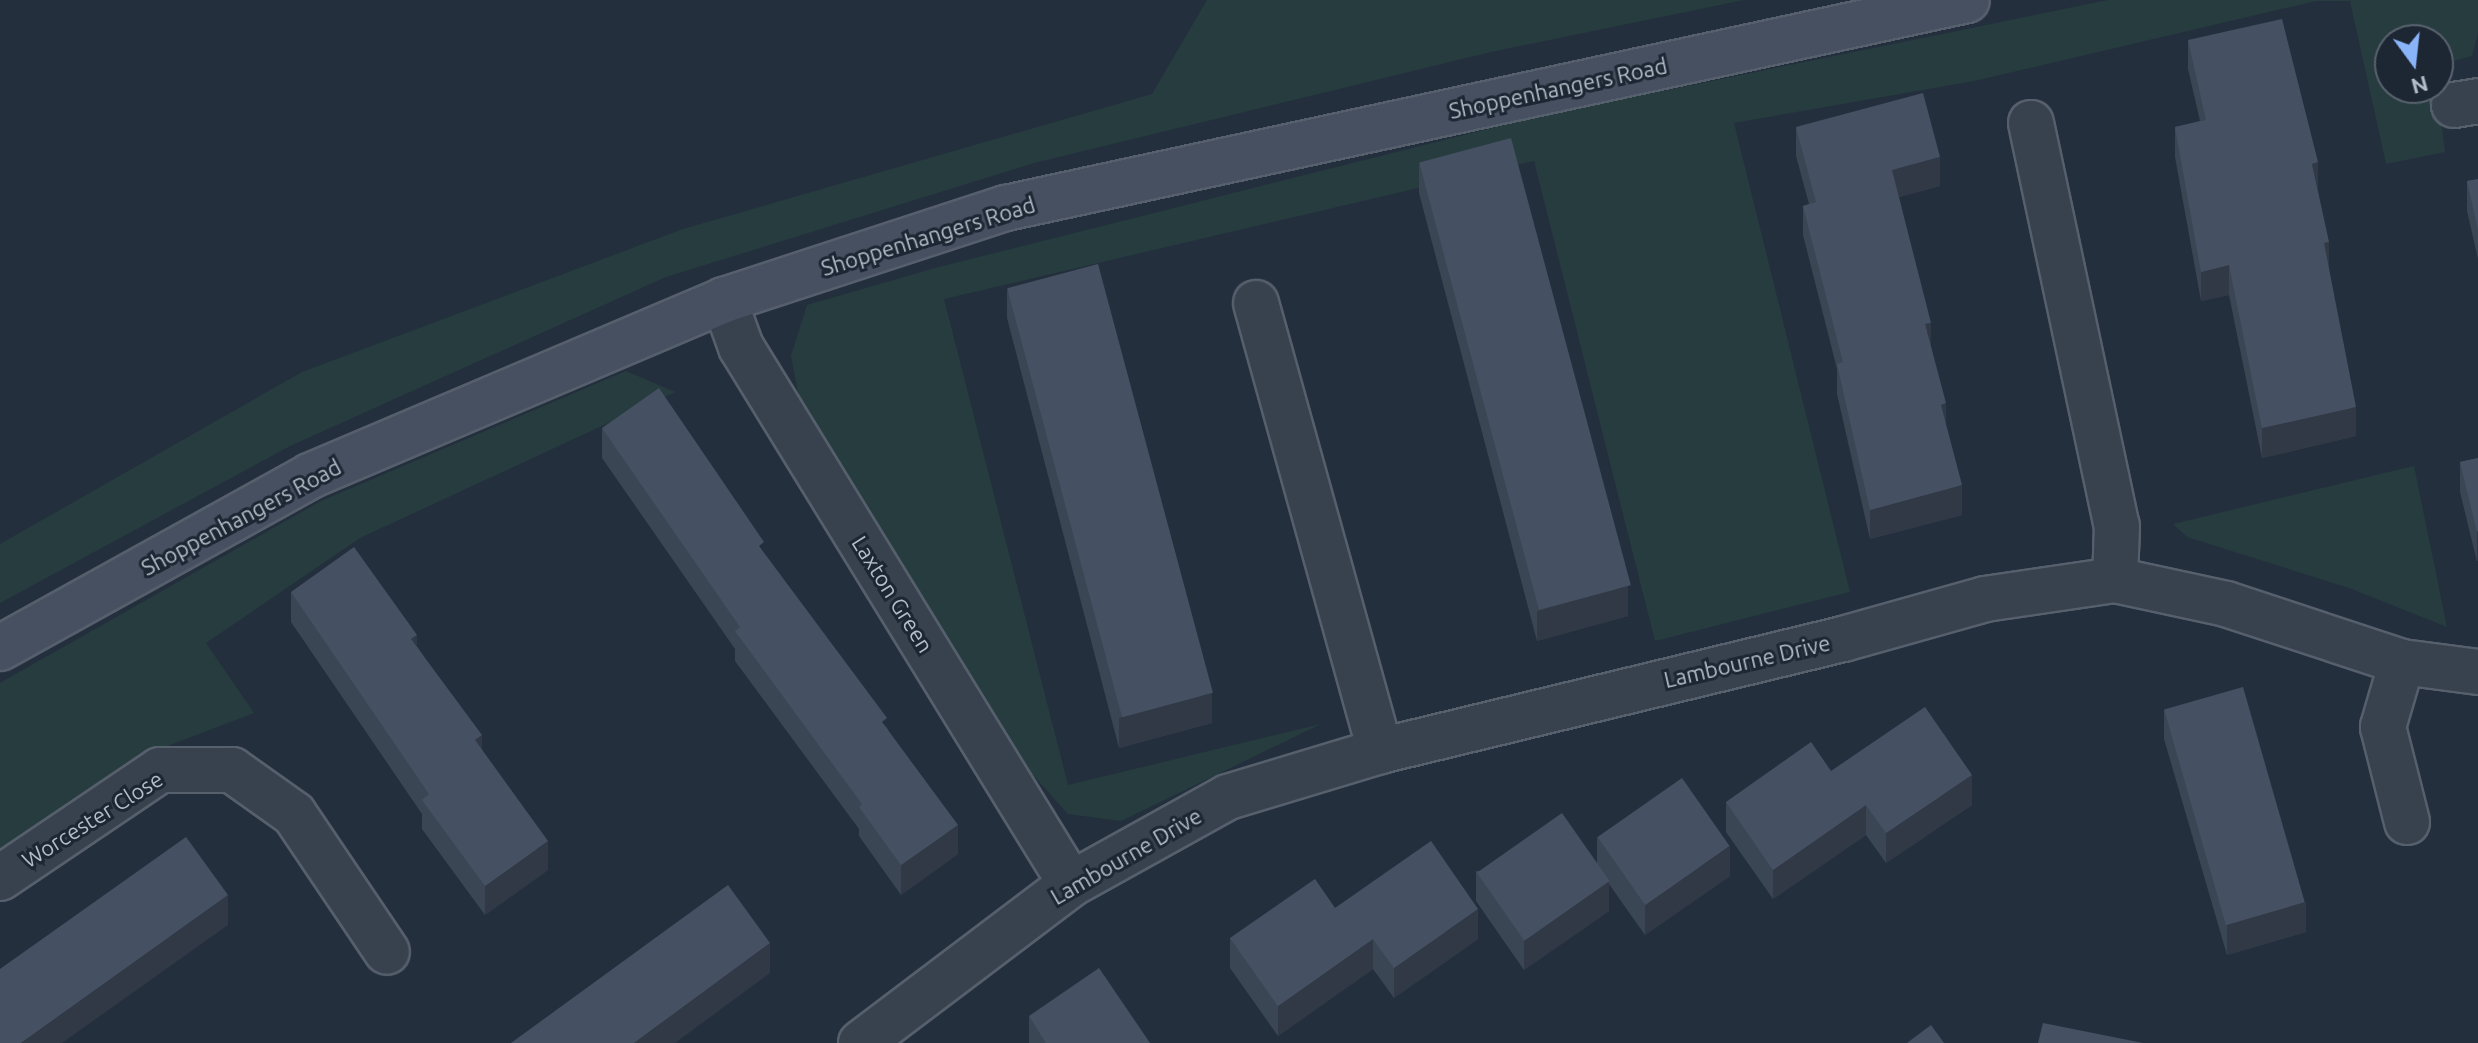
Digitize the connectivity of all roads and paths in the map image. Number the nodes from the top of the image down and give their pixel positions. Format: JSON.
{"nodes":[{"id":1,"x":1967,"y":0,"type":"edge"},
{"id":2,"x":2031,"y":123,"type":"dead end"},
{"id":3,"x":724,"y":300,"type":"junction"},
{"id":4,"x":1256,"y":303,"type":"dead end"},
{"id":5,"x":2115,"y":580,"type":"junction"},
{"id":6,"x":0,"y":648,"type":"edge"},
{"id":7,"x":2402,"y":662,"type":"junction"},
{"id":8,"x":2478,"y":672,"type":"edge"},
{"id":9,"x":1380,"y":751,"type":"junction"},
{"id":10,"x":2407,"y":822,"type":"dead end"},
{"id":11,"x":0,"y":878,"type":"edge"},
{"id":12,"x":1071,"y":884,"type":"junction"},
{"id":13,"x":387,"y":952,"type":"dead end"},
{"id":14,"x":877,"y":1039,"type":"edge"}],
"edges":[{"from":1,"to":3,"type":"street","name":"Shoppenhangers Road"},
{"from":2,"to":5,"type":"street"},
{"from":3,"to":6,"type":"street","name":"Shoppenhangers Road"},
{"from":3,"to":12,"type":"street","name":"Laxton Green"},
{"from":4,"to":9,"type":"street"},
{"from":5,"to":7,"type":"street","name":"Lambourne Drive"},
{"from":5,"to":9,"type":"street","name":"Lambourne Drive"},
{"from":7,"to":8,"type":"street","name":"Lambourne Drive"},
{"from":7,"to":10,"type":"street"},
{"from":9,"to":12,"type":"street","name":"Lambourne Drive"},
{"from":11,"to":13,"type":"street","name":"Worcester Close"},
{"from":12,"to":14,"type":"street","name":"Lambourne Drive"}]}
